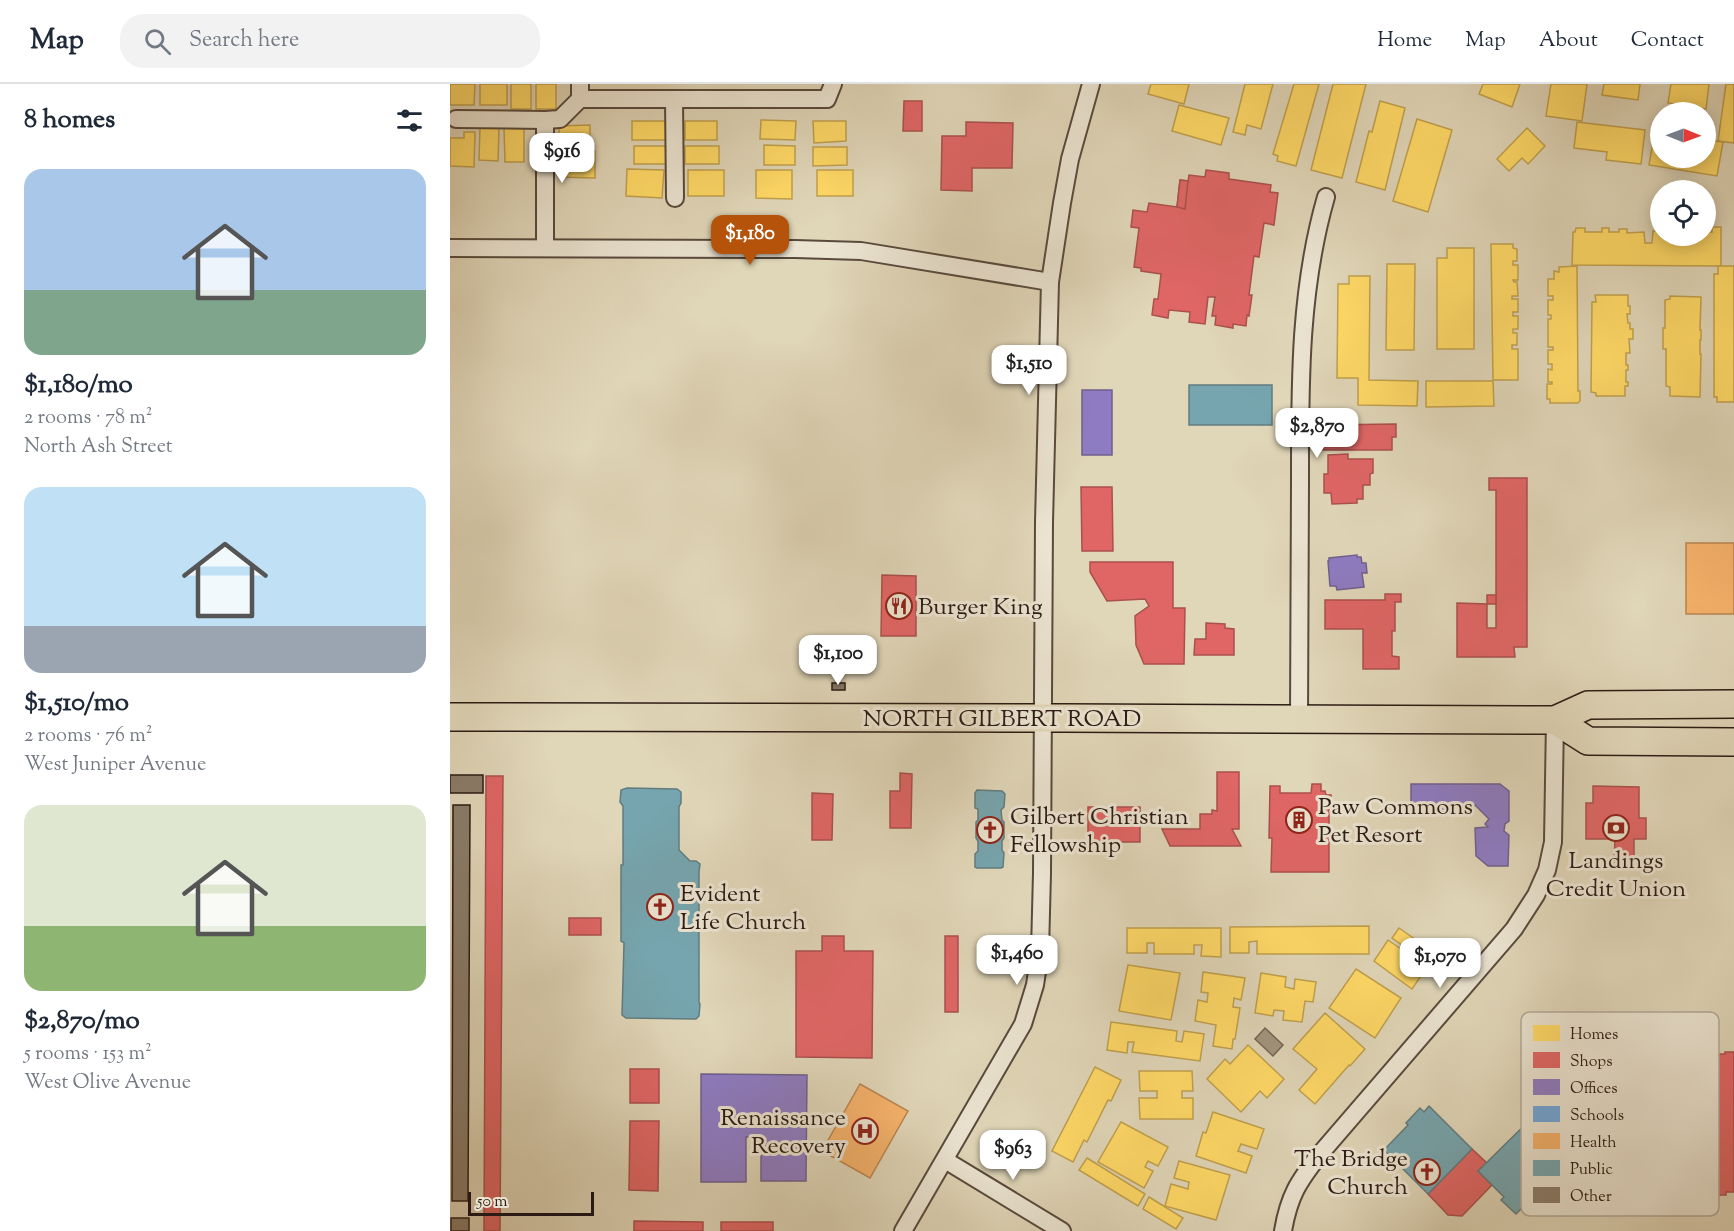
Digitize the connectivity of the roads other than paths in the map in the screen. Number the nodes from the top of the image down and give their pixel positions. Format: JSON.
{"nodes":[{"id":1,"x":833,"y":84,"type":"edge"},
{"id":2,"x":1091,"y":84,"type":"edge"},
{"id":3,"x":580,"y":92,"type":"edge"},
{"id":4,"x":674,"y":99,"type":"junction"},
{"id":5,"x":456,"y":119,"type":"dead end"},
{"id":6,"x":553,"y":119,"type":"junction"},
{"id":7,"x":1326,"y":197,"type":"dead end"},
{"id":8,"x":675,"y":198,"type":"dead end"},
{"id":9,"x":450,"y":248,"type":"edge"},
{"id":10,"x":545,"y":248,"type":"junction"},
{"id":11,"x":1050,"y":282,"type":"junction"},
{"id":12,"x":1734,"y":704,"type":"edge"},
{"id":13,"x":450,"y":717,"type":"edge"},
{"id":14,"x":1043,"y":718,"type":"junction"},
{"id":15,"x":1299,"y":720,"type":"junction"},
{"id":16,"x":1555,"y":720,"type":"junction"},
{"id":17,"x":1734,"y":742,"type":"edge"},
{"id":18,"x":945,"y":1160,"type":"junction"},
{"id":19,"x":903,"y":1231,"type":"edge"},
{"id":20,"x":1062,"y":1231,"type":"edge"},
{"id":21,"x":1283,"y":1231,"type":"edge"}],
"edges":[{"from":1,"to":4,"type":"street"},
{"from":2,"to":11,"type":"street"},
{"from":3,"to":4,"type":"street"},
{"from":3,"to":6,"type":"street"},
{"from":4,"to":8,"type":"street"},
{"from":5,"to":6,"type":"street"},
{"from":6,"to":10,"type":"street"},
{"from":7,"to":15,"type":"street"},
{"from":9,"to":10,"type":"street"},
{"from":10,"to":11,"type":"street"},
{"from":11,"to":14,"type":"street"},
{"from":12,"to":16,"type":"main road","name":"NORTH GILBERT ROAD"},
{"from":13,"to":14,"type":"main road","name":"NORTH GILBERT ROAD"},
{"from":14,"to":15,"type":"main road","name":"NORTH GILBERT ROAD"},
{"from":14,"to":18,"type":"street"},
{"from":15,"to":16,"type":"main road","name":"NORTH GILBERT ROAD"},
{"from":16,"to":17,"type":"main road"},
{"from":16,"to":21,"type":"street"},
{"from":18,"to":19,"type":"street"},
{"from":18,"to":20,"type":"street"}]}
